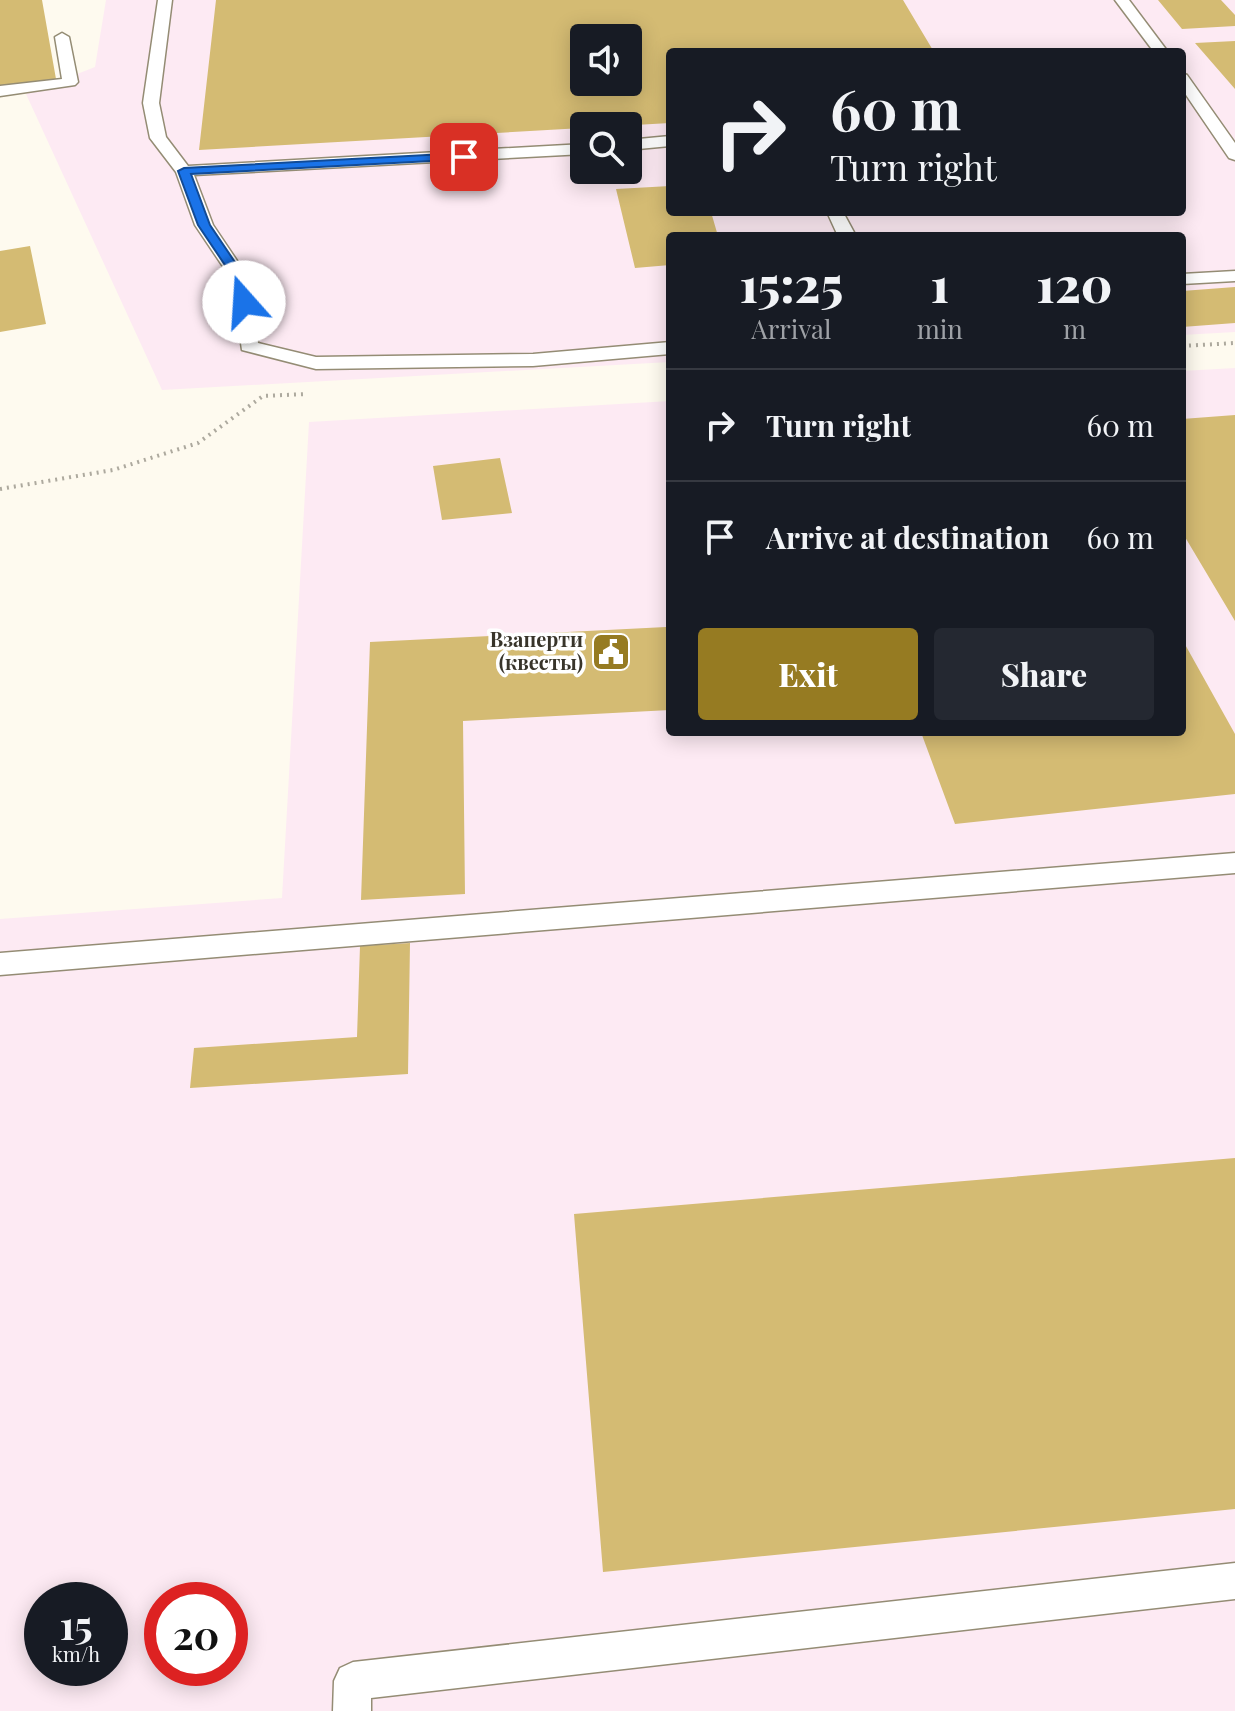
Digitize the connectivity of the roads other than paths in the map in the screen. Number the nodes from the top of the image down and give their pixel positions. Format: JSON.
{"nodes":[{"id":1,"x":165,"y":0,"type":"edge"},
{"id":2,"x":1122,"y":0,"type":"edge"},
{"id":3,"x":62,"y":37,"type":"dead end"},
{"id":4,"x":1158,"y":48,"type":"edge"},
{"id":5,"x":1186,"y":84,"type":"edge"},
{"id":6,"x":0,"y":91,"type":"edge"},
{"id":7,"x":666,"y":141,"type":"edge"},
{"id":8,"x":642,"y":144,"type":"edge"},
{"id":9,"x":570,"y":150,"type":"edge"},
{"id":10,"x":1235,"y":155,"type":"edge"},
{"id":11,"x":184,"y":171,"type":"junction"},
{"id":12,"x":1235,"y":276,"type":"edge"},
{"id":13,"x":1186,"y":279,"type":"edge"},
{"id":14,"x":666,"y":348,"type":"edge"},
{"id":15,"x":1235,"y":863,"type":"edge"},
{"id":16,"x":0,"y":964,"type":"edge"},
{"id":17,"x":1235,"y":1581,"type":"edge"},
{"id":18,"x":352,"y":1711,"type":"edge"}],
"edges":[{"from":1,"to":11,"type":"lane"},
{"from":2,"to":4,"type":"lane"},
{"from":3,"to":6,"type":"lane"},
{"from":5,"to":10,"type":"lane"},
{"from":7,"to":8,"type":"lane"},
{"from":9,"to":11,"type":"lane"},
{"from":11,"to":14,"type":"lane"},
{"from":12,"to":13,"type":"lane"},
{"from":15,"to":16,"type":"lane"},
{"from":17,"to":18,"type":"lane"}]}
